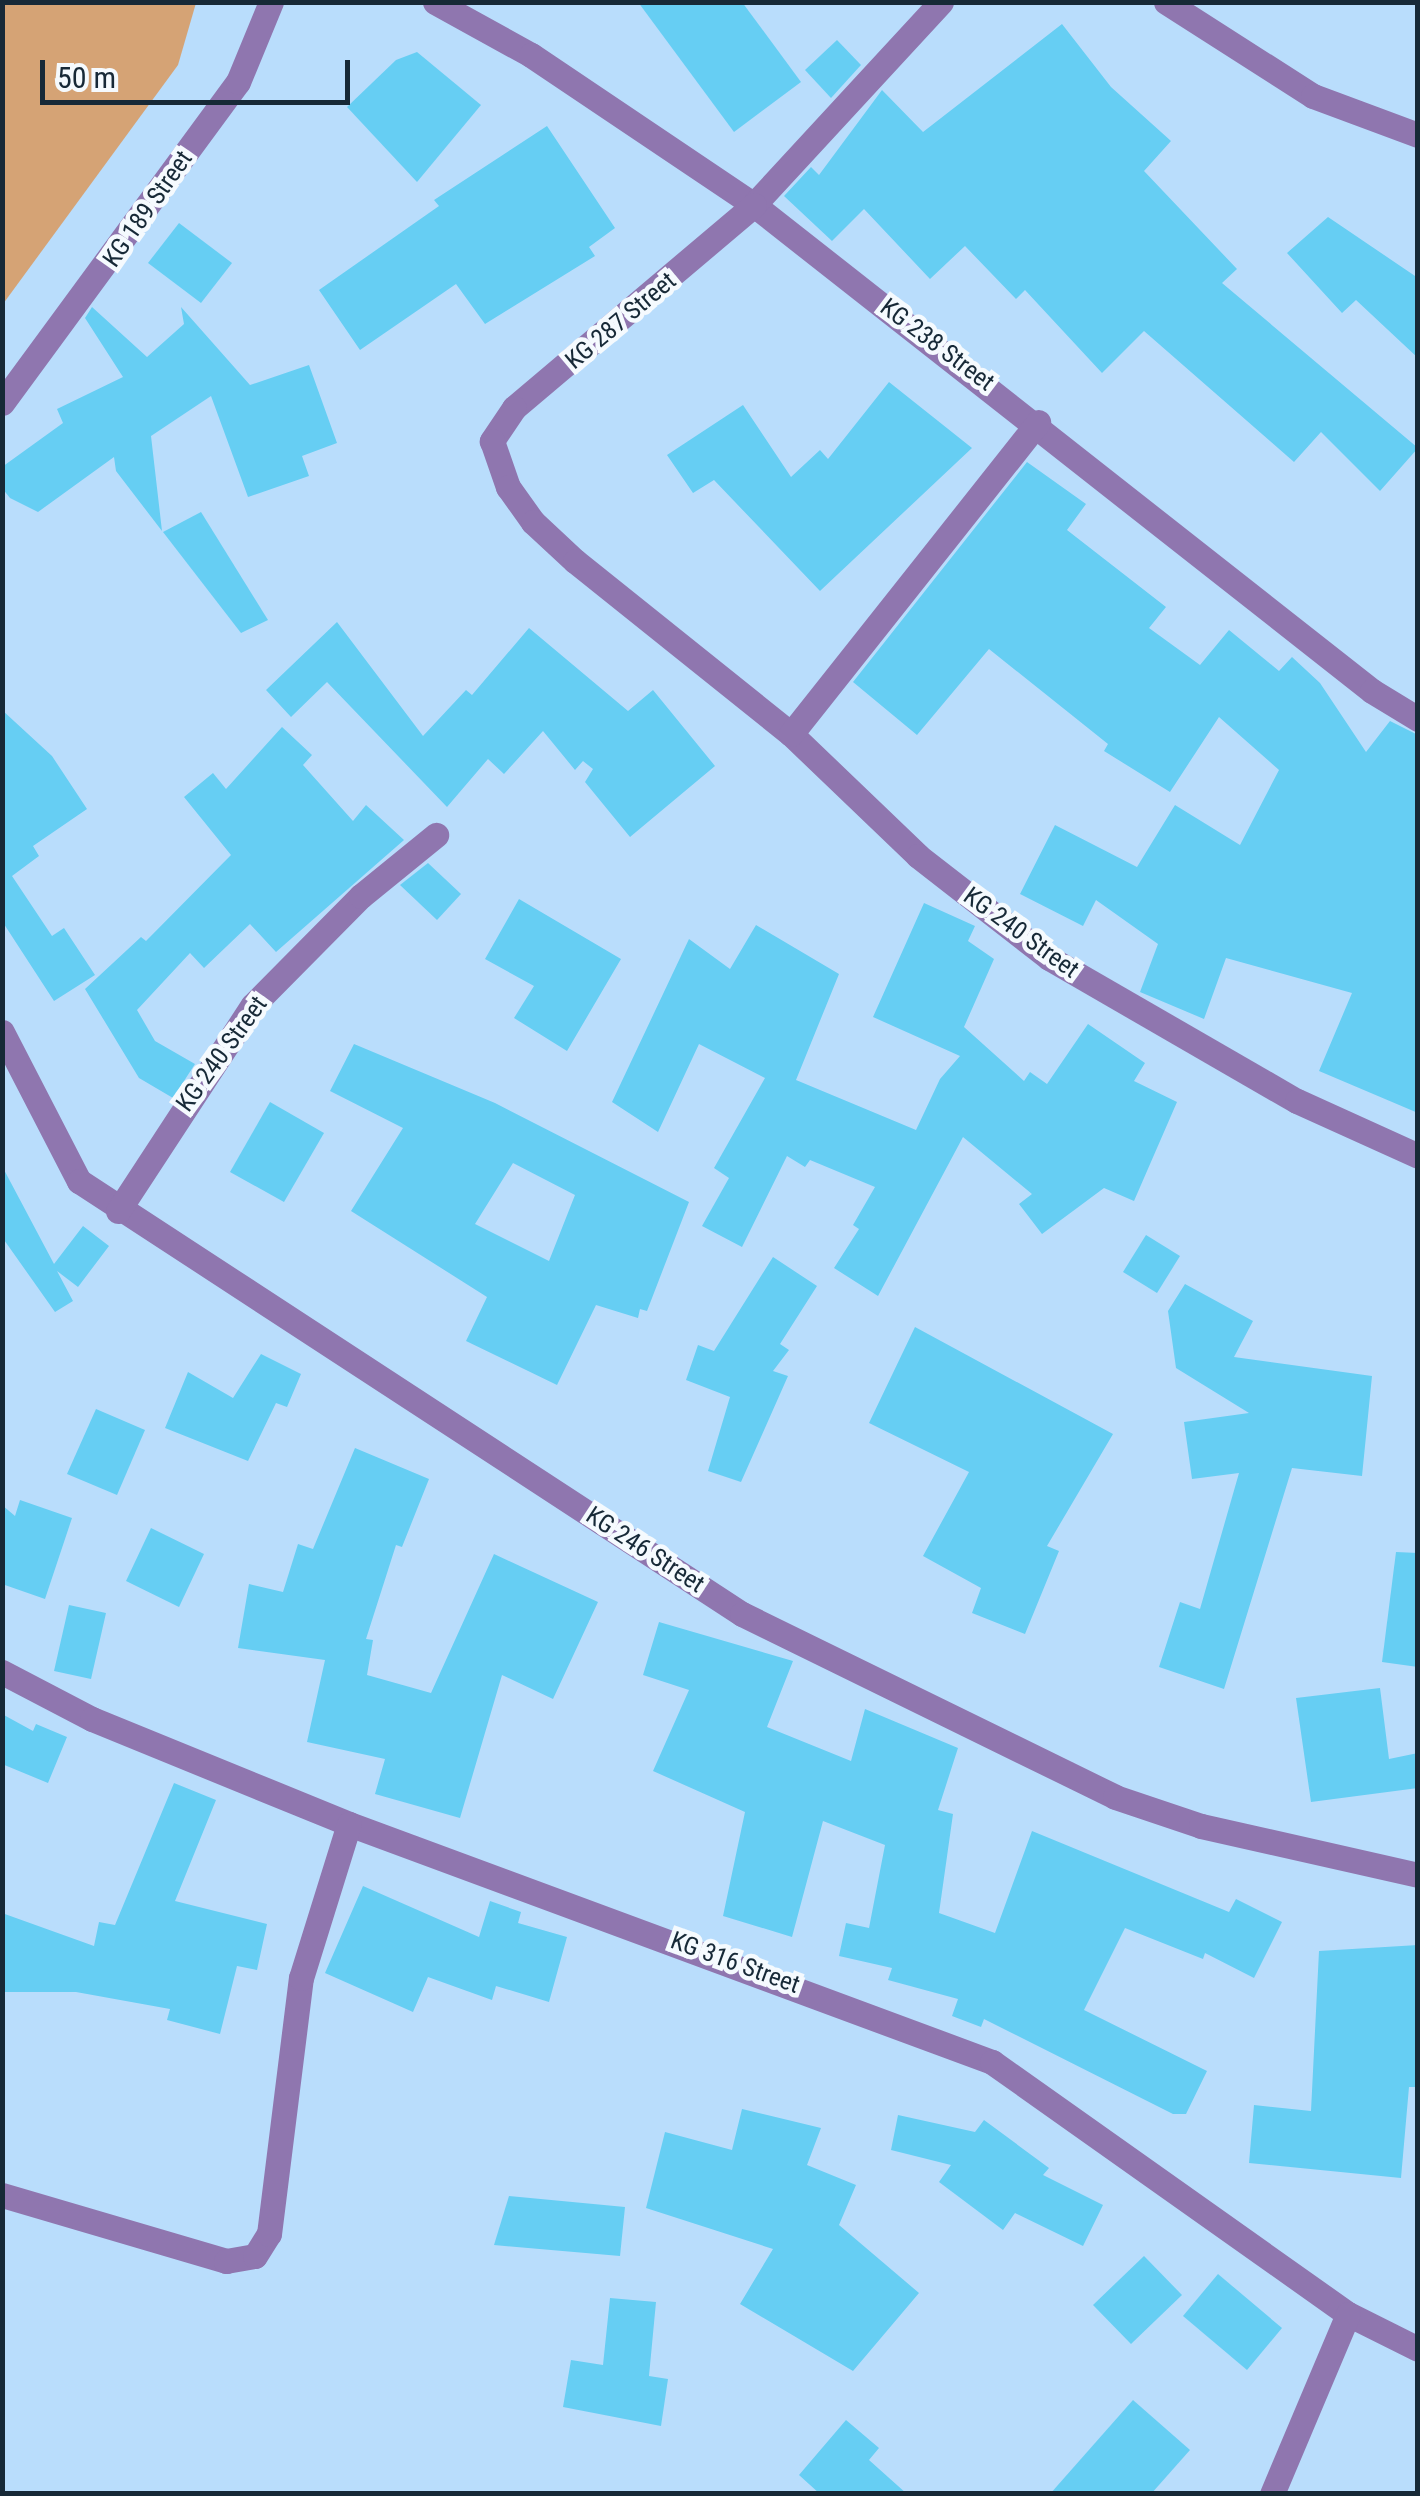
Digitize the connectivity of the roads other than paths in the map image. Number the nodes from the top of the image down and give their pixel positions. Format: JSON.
{"nodes":[{"id":1,"x":271,"y":2,"type":"edge"},
{"id":2,"x":435,"y":2,"type":"edge"},
{"id":3,"x":941,"y":2,"type":"edge"},
{"id":4,"x":1166,"y":2,"type":"edge"},
{"id":5,"x":1418,"y":135,"type":"edge"},
{"id":6,"x":754,"y":204,"type":"junction"},
{"id":7,"x":2,"y":403,"type":"edge"},
{"id":8,"x":1038,"y":422,"type":"junction"},
{"id":9,"x":673,"y":640,"type":"joint"},
{"id":10,"x":1418,"y":719,"type":"edge"},
{"id":11,"x":792,"y":734,"type":"junction"},
{"id":12,"x":436,"y":835,"type":"dead end"},
{"id":13,"x":2,"y":1032,"type":"edge"},
{"id":14,"x":1418,"y":1156,"type":"edge"},
{"id":15,"x":118,"y":1210,"type":"junction"},
{"id":16,"x":2,"y":1672,"type":"edge"},
{"id":17,"x":348,"y":1824,"type":"junction"},
{"id":18,"x":1418,"y":1874,"type":"edge"},
{"id":19,"x":2,"y":2195,"type":"edge"},
{"id":20,"x":1348,"y":2314,"type":"junction"},
{"id":21,"x":1418,"y":2349,"type":"edge"},
{"id":22,"x":1272,"y":2494,"type":"edge"}],
"edges":[{"from":1,"to":7,"type":"street","name":"KG 189 Street"},
{"from":2,"to":6,"type":"street","name":"KG 238 Street"},
{"from":3,"to":6,"type":"street","name":"KG 287 Street"},
{"from":4,"to":5,"type":"street"},
{"from":6,"to":8,"type":"street","name":"KG 238 Street"},
{"from":6,"to":9,"type":"street","name":"KG 287 Street"},
{"from":8,"to":10,"type":"street","name":"KG 238 Street"},
{"from":8,"to":11,"type":"street"},
{"from":9,"to":11,"type":"street","name":"KG 240 Street"},
{"from":11,"to":14,"type":"street","name":"KG 240 Street"},
{"from":12,"to":15,"type":"street","name":"KG 240 Street"},
{"from":13,"to":15,"type":"street","name":"KG 246 Street"},
{"from":15,"to":18,"type":"street","name":"KG 246 Street"},
{"from":16,"to":17,"type":"street","name":"KG 316 Street"},
{"from":17,"to":19,"type":"street"},
{"from":17,"to":20,"type":"street","name":"KG 316 Street"},
{"from":20,"to":21,"type":"street","name":"KG 316 Street"},
{"from":20,"to":22,"type":"street"}]}
